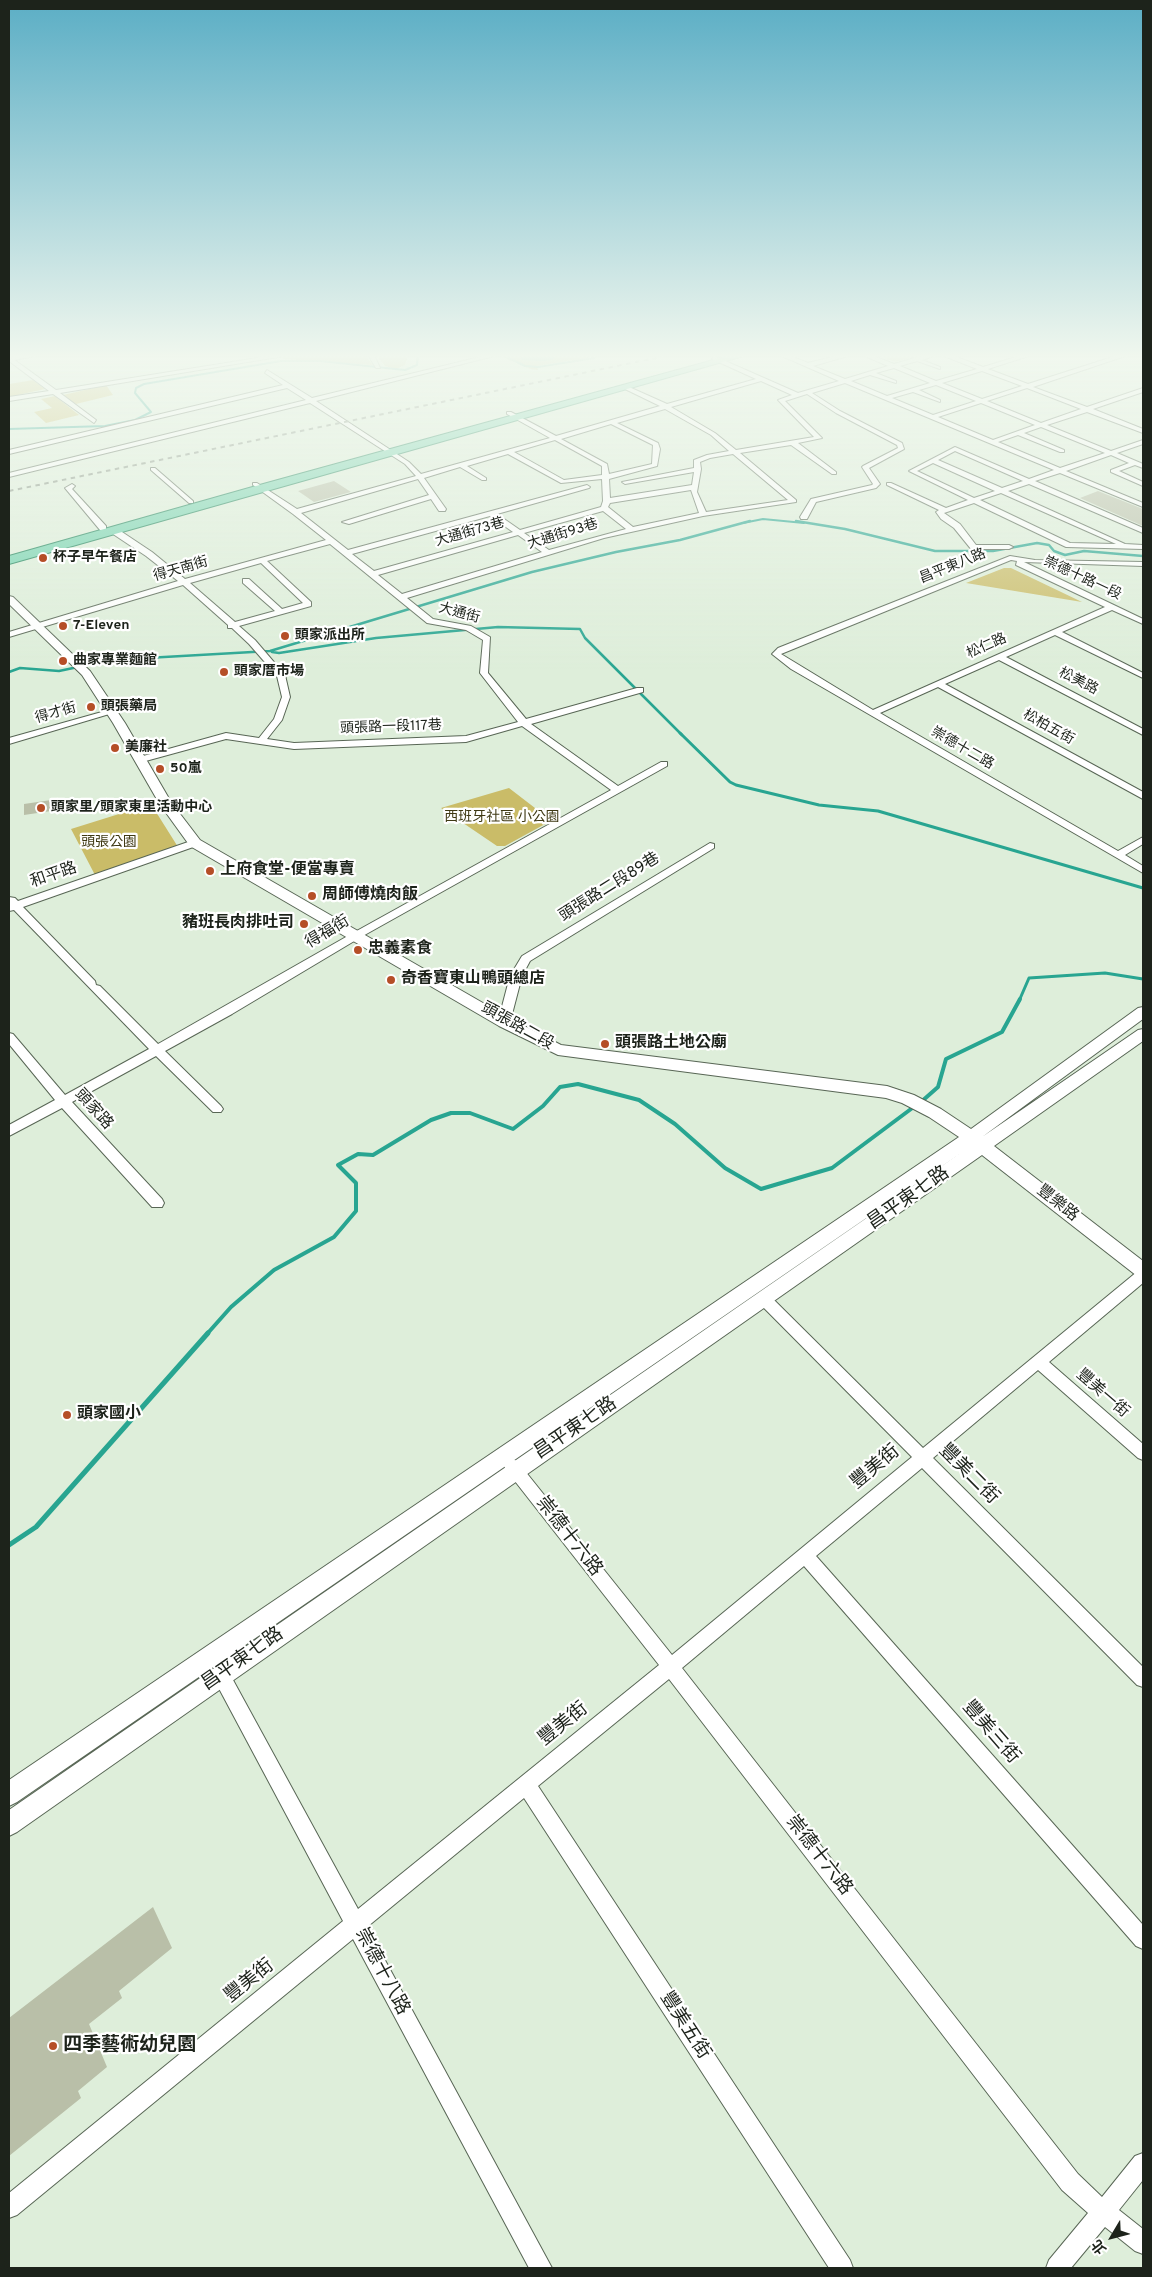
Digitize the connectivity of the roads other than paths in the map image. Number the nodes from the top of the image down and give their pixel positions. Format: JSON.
{"nodes":[{"id":1,"x":73,"y":459,"type":"edge"},
{"id":2,"x":354,"y":459,"type":"edge"},
{"id":3,"x":401,"y":459,"type":"edge"},
{"id":4,"x":480,"y":459,"type":"edge"},
{"id":5,"x":523,"y":459,"type":"edge"},
{"id":6,"x":595,"y":459,"type":"edge"},
{"id":7,"x":655,"y":459,"type":"edge"},
{"id":8,"x":701,"y":459,"type":"edge"},
{"id":9,"x":743,"y":459,"type":"edge"},
{"id":10,"x":815,"y":459,"type":"edge"},
{"id":11,"x":880,"y":459,"type":"edge"},
{"id":12,"x":978,"y":459,"type":"edge"},
{"id":13,"x":1034,"y":459,"type":"edge"},
{"id":14,"x":1092,"y":459,"type":"edge"},
{"id":15,"x":1125,"y":459,"type":"edge"},
{"id":16,"x":932,"y":460,"type":"joint"},
{"id":17,"x":1134,"y":463,"type":"junction"},
{"id":18,"x":461,"y":465,"type":"junction"},
{"id":19,"x":1143,"y":466,"type":"edge"},
{"id":20,"x":153,"y":469,"type":"dead end"},
{"id":21,"x":698,"y":469,"type":"junction"},
{"id":22,"x":1059,"y":470,"type":"junction"},
{"id":23,"x":680,"y":473,"type":"junction"},
{"id":24,"x":834,"y":473,"type":"dead end"},
{"id":25,"x":9,"y":475,"type":"edge"},
{"id":26,"x":607,"y":476,"type":"junction"},
{"id":27,"x":420,"y":477,"type":"junction"},
{"id":28,"x":484,"y":479,"type":"dead end"},
{"id":29,"x":1028,"y":481,"type":"junction"},
{"id":30,"x":625,"y":482,"type":"dead end"},
{"id":31,"x":889,"y":484,"type":"dead end"},
{"id":32,"x":1143,"y":484,"type":"edge"},
{"id":33,"x":72,"y":486,"type":"dead end"},
{"id":34,"x":257,"y":486,"type":"junction"},
{"id":35,"x":587,"y":486,"type":"dead end"},
{"id":36,"x":695,"y":487,"type":"junction"},
{"id":37,"x":678,"y":488,"type":"junction"},
{"id":38,"x":1001,"y":490,"type":"junction"},
{"id":39,"x":433,"y":496,"type":"junction"},
{"id":40,"x":973,"y":500,"type":"junction"},
{"id":41,"x":191,"y":502,"type":"junction"},
{"id":42,"x":605,"y":504,"type":"junction"},
{"id":43,"x":1143,"y":505,"type":"edge"},
{"id":44,"x":442,"y":509,"type":"dead end"},
{"id":45,"x":945,"y":510,"type":"junction"},
{"id":46,"x":296,"y":512,"type":"junction"},
{"id":47,"x":491,"y":513,"type":"junction"},
{"id":48,"x":703,"y":514,"type":"junction"},
{"id":49,"x":804,"y":517,"type":"dead end"},
{"id":50,"x":346,"y":522,"type":"dead end"},
{"id":51,"x":108,"y":529,"type":"junction"},
{"id":52,"x":632,"y":530,"type":"junction"},
{"id":53,"x":1143,"y":531,"type":"edge"},
{"id":54,"x":518,"y":532,"type":"junction"},
{"id":55,"x":331,"y":541,"type":"junction"},
{"id":56,"x":1010,"y":546,"type":"dead end"},
{"id":57,"x":1128,"y":546,"type":"junction"},
{"id":58,"x":1143,"y":547,"type":"edge"},
{"id":59,"x":548,"y":552,"type":"junction"},
{"id":60,"x":347,"y":553,"type":"junction"},
{"id":61,"x":9,"y":554,"type":"edge"},
{"id":62,"x":1010,"y":558,"type":"junction"},
{"id":63,"x":9,"y":560,"type":"edge"},
{"id":64,"x":262,"y":560,"type":"junction"},
{"id":65,"x":1132,"y":564,"type":"junction"},
{"id":66,"x":1143,"y":564,"type":"edge"},
{"id":67,"x":1143,"y":568,"type":"edge"},
{"id":68,"x":373,"y":574,"type":"junction"},
{"id":69,"x":246,"y":581,"type":"dead end"},
{"id":70,"x":184,"y":582,"type":"junction"},
{"id":71,"x":402,"y":597,"type":"junction"},
{"id":72,"x":9,"y":599,"type":"edge"},
{"id":73,"x":1112,"y":607,"type":"junction"},
{"id":74,"x":281,"y":612,"type":"junction"},
{"id":75,"x":1143,"y":622,"type":"edge"},
{"id":76,"x":38,"y":626,"type":"junction"},
{"id":77,"x":231,"y":626,"type":"junction"},
{"id":78,"x":1055,"y":632,"type":"junction"},
{"id":79,"x":9,"y":635,"type":"edge"},
{"id":80,"x":781,"y":650,"type":"joint"},
{"id":81,"x":1000,"y":657,"type":"junction"},
{"id":82,"x":1143,"y":676,"type":"edge"},
{"id":83,"x":939,"y":684,"type":"junction"},
{"id":84,"x":640,"y":690,"type":"dead end"},
{"id":85,"x":112,"y":712,"type":"junction"},
{"id":86,"x":873,"y":713,"type":"junction"},
{"id":87,"x":524,"y":723,"type":"junction"},
{"id":88,"x":1143,"y":732,"type":"edge"},
{"id":89,"x":9,"y":741,"type":"edge"},
{"id":90,"x":261,"y":742,"type":"junction"},
{"id":91,"x":140,"y":760,"type":"junction"},
{"id":92,"x":664,"y":764,"type":"dead end"},
{"id":93,"x":618,"y":790,"type":"junction"},
{"id":94,"x":1143,"y":796,"type":"edge"},
{"id":95,"x":1143,"y":840,"type":"edge"},
{"id":96,"x":195,"y":843,"type":"junction"},
{"id":97,"x":710,"y":846,"type":"dead end"},
{"id":98,"x":1118,"y":855,"type":"junction"},
{"id":99,"x":1143,"y":870,"type":"edge"},
{"id":100,"x":11,"y":904,"type":"edge"},
{"id":101,"x":356,"y":935,"type":"junction"},
{"id":102,"x":1143,"y":1012,"type":"edge"},
{"id":103,"x":504,"y":1022,"type":"junction"},
{"id":104,"x":9,"y":1037,"type":"edge"},
{"id":105,"x":1142,"y":1037,"type":"edge"},
{"id":106,"x":157,"y":1051,"type":"junction"},
{"id":107,"x":64,"y":1102,"type":"junction"},
{"id":108,"x":217,"y":1109,"type":"dead end"},
{"id":109,"x":9,"y":1132,"type":"edge"},
{"id":110,"x":977,"y":1142,"type":"junction"},
{"id":111,"x":156,"y":1203,"type":"dead end"},
{"id":112,"x":1143,"y":1273,"type":"edge"},
{"id":113,"x":765,"y":1300,"type":"junction"},
{"id":114,"x":1038,"y":1361,"type":"junction"},
{"id":115,"x":1143,"y":1453,"type":"edge"},
{"id":116,"x":922,"y":1457,"type":"junction"},
{"id":117,"x":509,"y":1463,"type":"junction"},
{"id":118,"x":805,"y":1555,"type":"junction"},
{"id":119,"x":671,"y":1666,"type":"junction"},
{"id":120,"x":222,"y":1675,"type":"junction"},
{"id":121,"x":1143,"y":1679,"type":"edge"},
{"id":122,"x":526,"y":1784,"type":"junction"},
{"id":123,"x":9,"y":1794,"type":"edge"},
{"id":124,"x":9,"y":1824,"type":"edge"},
{"id":125,"x":355,"y":1924,"type":"junction"},
{"id":126,"x":1143,"y":1939,"type":"edge"},
{"id":127,"x":1143,"y":2164,"type":"edge"},
{"id":128,"x":9,"y":2207,"type":"edge"},
{"id":129,"x":1103,"y":2212,"type":"junction"},
{"id":130,"x":1143,"y":2244,"type":"edge"},
{"id":131,"x":541,"y":2268,"type":"edge"},
{"id":132,"x":842,"y":2268,"type":"edge"},
{"id":133,"x":1057,"y":2268,"type":"edge"}],
"edges":[{"from":1,"to":25,"type":"street"},
{"from":2,"to":34,"type":"main road"},
{"from":3,"to":27,"type":"street"},
{"from":4,"to":18,"type":"street"},
{"from":5,"to":26,"type":"street"},
{"from":6,"to":26,"type":"street"},
{"from":7,"to":26,"type":"street"},
{"from":8,"to":21,"type":"street"},
{"from":9,"to":48,"type":"street","name":"大通街93巷"},
{"from":10,"to":24,"type":"street"},
{"from":11,"to":49,"type":"street"},
{"from":12,"to":29,"type":"street"},
{"from":13,"to":22,"type":"street"},
{"from":14,"to":22,"type":"street"},
{"from":15,"to":17,"type":"street"},
{"from":16,"to":38,"type":"street"},
{"from":16,"to":40,"type":"street"},
{"from":17,"to":19,"type":"street"},
{"from":17,"to":32,"type":"street"},
{"from":18,"to":27,"type":"street"},
{"from":18,"to":28,"type":"street"},
{"from":20,"to":41,"type":"street"},
{"from":21,"to":23,"type":"street"},
{"from":21,"to":36,"type":"street"},
{"from":22,"to":29,"type":"street"},
{"from":22,"to":43,"type":"street"},
{"from":23,"to":30,"type":"street"},
{"from":23,"to":37,"type":"street"},
{"from":26,"to":42,"type":"street"},
{"from":27,"to":39,"type":"street"},
{"from":27,"to":46,"type":"street"},
{"from":29,"to":38,"type":"street"},
{"from":29,"to":53,"type":"street"},
{"from":31,"to":45,"type":"street"},
{"from":33,"to":51,"type":"street"},
{"from":34,"to":41,"type":"main road"},
{"from":34,"to":46,"type":"street","name":"大通街"},
{"from":34,"to":51,"type":"main road"},
{"from":35,"to":47,"type":"street"},
{"from":36,"to":37,"type":"street","name":"大通街73巷"},
{"from":36,"to":48,"type":"street"},
{"from":37,"to":42,"type":"street","name":"大通街73巷"},
{"from":38,"to":40,"type":"street"},
{"from":38,"to":57,"type":"street"},
{"from":39,"to":44,"type":"street"},
{"from":39,"to":50,"type":"street"},
{"from":40,"to":45,"type":"street"},
{"from":40,"to":57,"type":"street"},
{"from":41,"to":51,"type":"main road"},
{"from":42,"to":52,"type":"street"},
{"from":42,"to":54,"type":"street","name":"大通街73巷"},
{"from":45,"to":56,"type":"street"},
{"from":46,"to":55,"type":"street","name":"大通街"},
{"from":47,"to":54,"type":"street"},
{"from":47,"to":60,"type":"street"},
{"from":48,"to":52,"type":"street","name":"大通街93巷"},
{"from":51,"to":61,"type":"main road"},
{"from":51,"to":63,"type":"main road"},
{"from":51,"to":70,"type":"street"},
{"from":52,"to":59,"type":"street","name":"大通街93巷"},
{"from":54,"to":59,"type":"street"},
{"from":54,"to":68,"type":"street","name":"大通街73巷"},
{"from":55,"to":60,"type":"street","name":"大通街"},
{"from":55,"to":64,"type":"street","name":"得天南街"},
{"from":57,"to":58,"type":"street"},
{"from":59,"to":71,"type":"street","name":"大通街93巷"},
{"from":60,"to":68,"type":"street","name":"大通街"},
{"from":62,"to":65,"type":"street","name":"昌平東八路"},
{"from":62,"to":73,"type":"street","name":"崇德十路一段"},
{"from":62,"to":80,"type":"street","name":"昌平東八路"},
{"from":64,"to":70,"type":"street","name":"得天南街"},
{"from":64,"to":74,"type":"street"},
{"from":65,"to":66,"type":"street","name":"昌平東八路"},
{"from":65,"to":67,"type":"street"},
{"from":68,"to":71,"type":"street","name":"大通街"},
{"from":69,"to":74,"type":"street"},
{"from":70,"to":76,"type":"street","name":"得天南街"},
{"from":70,"to":77,"type":"street"},
{"from":71,"to":87,"type":"street","name":"大通街"},
{"from":72,"to":76,"type":"street"},
{"from":73,"to":75,"type":"street","name":"崇德十路一段"},
{"from":73,"to":78,"type":"street","name":"松仁路"},
{"from":74,"to":77,"type":"street"},
{"from":76,"to":79,"type":"street","name":"得天南街"},
{"from":76,"to":85,"type":"street"},
{"from":77,"to":90,"type":"street"},
{"from":78,"to":81,"type":"street","name":"松仁路"},
{"from":78,"to":82,"type":"street"},
{"from":80,"to":86,"type":"street","name":"崇德十二路"},
{"from":81,"to":83,"type":"street","name":"松仁路"},
{"from":81,"to":88,"type":"street","name":"松美路"},
{"from":83,"to":86,"type":"street","name":"松仁路"},
{"from":83,"to":94,"type":"street","name":"松柏五街"},
{"from":84,"to":87,"type":"street","name":"頭張路一段117巷"},
{"from":85,"to":89,"type":"street","name":"得才街"},
{"from":85,"to":91,"type":"street"},
{"from":86,"to":98,"type":"street","name":"崇德十二路"},
{"from":87,"to":90,"type":"street","name":"頭張路一段117巷"},
{"from":87,"to":93,"type":"street","name":"大通街"},
{"from":90,"to":91,"type":"street","name":"頭張路一段117巷"},
{"from":91,"to":96,"type":"street"},
{"from":92,"to":93,"type":"street","name":"得福街"},
{"from":93,"to":101,"type":"street","name":"得福街"},
{"from":95,"to":98,"type":"street"},
{"from":96,"to":100,"type":"street","name":"和平路"},
{"from":96,"to":101,"type":"street","name":"頭張路二段"},
{"from":97,"to":103,"type":"street","name":"頭張路二段89巷"},
{"from":98,"to":99,"type":"street","name":"崇德十二路"},
{"from":100,"to":106,"type":"street"},
{"from":101,"to":103,"type":"street","name":"頭張路二段"},
{"from":101,"to":106,"type":"street","name":"得福街"},
{"from":102,"to":110,"type":"street","name":"昌平東七路"},
{"from":103,"to":110,"type":"street","name":"頭張路二段"},
{"from":104,"to":107,"type":"street","name":"頭家路"},
{"from":105,"to":110,"type":"street","name":"昌平東七路"},
{"from":106,"to":107,"type":"street","name":"得福街"},
{"from":106,"to":108,"type":"street"},
{"from":107,"to":109,"type":"street","name":"得福街"},
{"from":107,"to":111,"type":"street","name":"頭家路"},
{"from":110,"to":112,"type":"street","name":"豐樂路"},
{"from":110,"to":113,"type":"street","name":"昌平東七路"},
{"from":110,"to":117,"type":"street","name":"昌平東七路"},
{"from":112,"to":114,"type":"street","name":"豐美街"},
{"from":113,"to":116,"type":"street","name":"豐美二街"},
{"from":113,"to":117,"type":"street","name":"昌平東七路"},
{"from":114,"to":115,"type":"street","name":"豐美一街"},
{"from":114,"to":116,"type":"street","name":"豐美街"},
{"from":116,"to":118,"type":"street","name":"豐美街"},
{"from":116,"to":121,"type":"street","name":"豐美二街"},
{"from":117,"to":119,"type":"street","name":"崇德十六路"},
{"from":117,"to":120,"type":"street","name":"昌平東七路"},
{"from":117,"to":123,"type":"street","name":"昌平東七路"},
{"from":118,"to":119,"type":"street","name":"豐美街"},
{"from":118,"to":126,"type":"street","name":"豐美三街"},
{"from":119,"to":122,"type":"street","name":"豐美街"},
{"from":119,"to":129,"type":"street","name":"崇德十六路"},
{"from":120,"to":124,"type":"street","name":"昌平東七路"},
{"from":120,"to":125,"type":"street","name":"崇德十八路"},
{"from":122,"to":125,"type":"street","name":"豐美街"},
{"from":122,"to":132,"type":"street","name":"豐美五街"},
{"from":125,"to":128,"type":"street","name":"豐美街"},
{"from":125,"to":131,"type":"street","name":"崇德十八路"},
{"from":127,"to":129,"type":"street"},
{"from":129,"to":130,"type":"street","name":"崇德十六路"},
{"from":129,"to":133,"type":"street"}]}
